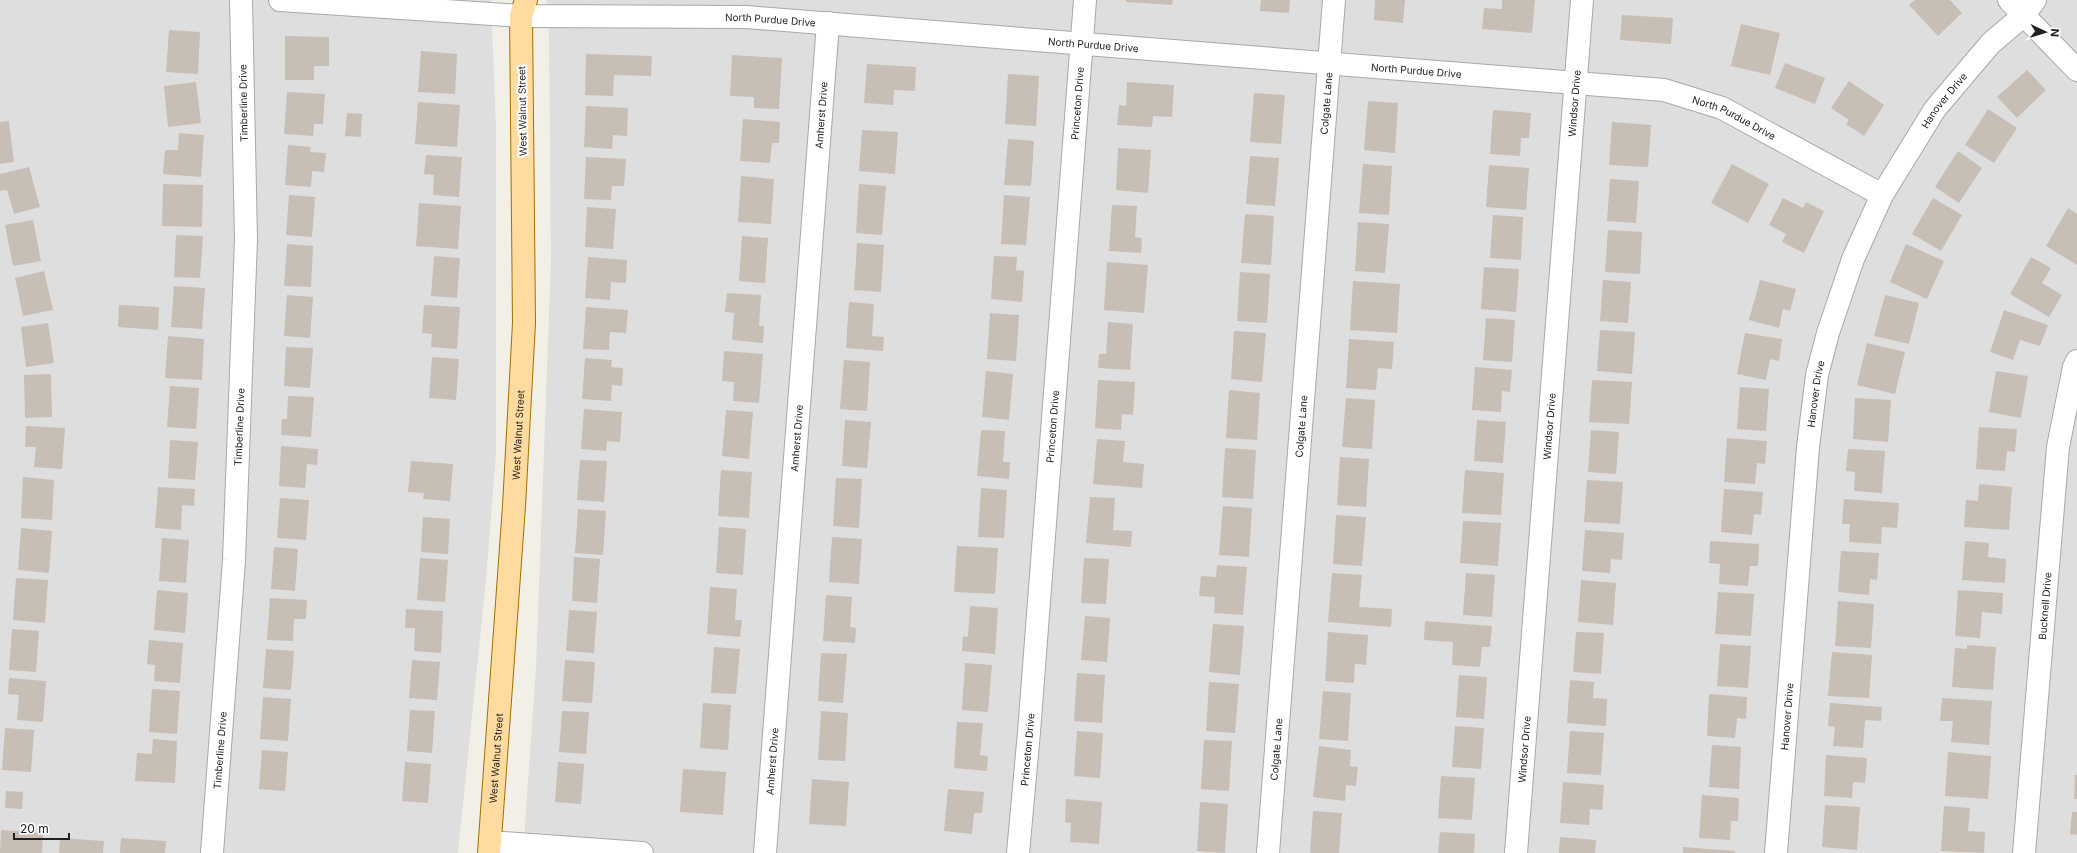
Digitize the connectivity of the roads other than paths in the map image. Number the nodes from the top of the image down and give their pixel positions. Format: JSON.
{"nodes":[{"id":1,"x":241,"y":0,"type":"edge"},
{"id":2,"x":280,"y":0,"type":"edge"},
{"id":3,"x":1085,"y":0,"type":"edge"},
{"id":4,"x":1334,"y":0,"type":"edge"},
{"id":5,"x":1582,"y":0,"type":"edge"},
{"id":6,"x":519,"y":5,"type":"edge"},
{"id":7,"x":2022,"y":5,"type":"edge"},
{"id":8,"x":828,"y":23,"type":"junction"},
{"id":9,"x":1082,"y":44,"type":"junction"},
{"id":10,"x":1329,"y":62,"type":"junction"},
{"id":11,"x":2077,"y":70,"type":"edge"},
{"id":12,"x":1575,"y":81,"type":"junction"},
{"id":13,"x":1882,"y":195,"type":"junction"},
{"id":14,"x":2077,"y":361,"type":"edge"},
{"id":15,"x":489,"y":847,"type":"edge"},
{"id":16,"x":212,"y":853,"type":"edge"},
{"id":17,"x":642,"y":853,"type":"edge"},
{"id":18,"x":765,"y":853,"type":"edge"},
{"id":19,"x":1018,"y":853,"type":"edge"},
{"id":20,"x":1268,"y":853,"type":"edge"},
{"id":21,"x":1516,"y":853,"type":"edge"},
{"id":22,"x":1776,"y":853,"type":"edge"},
{"id":23,"x":2024,"y":853,"type":"edge"}],
"edges":[{"from":1,"to":16,"type":"street","name":"Timberline Drive"},
{"from":2,"to":6,"type":"street","name":"North Purdue Drive"},
{"from":3,"to":9,"type":"street","name":"Princeton Drive"},
{"from":4,"to":10,"type":"street","name":"Colgate Lane"},
{"from":5,"to":12,"type":"street","name":"Windsor Drive"},
{"from":6,"to":8,"type":"street","name":"North Purdue Drive"},
{"from":6,"to":15,"type":"main road","name":"West Walnut Street"},
{"from":7,"to":11,"type":"street"},
{"from":7,"to":13,"type":"street","name":"Hanover Drive"},
{"from":8,"to":9,"type":"street","name":"North Purdue Drive"},
{"from":8,"to":18,"type":"street","name":"Amherst Drive"},
{"from":9,"to":10,"type":"street","name":"North Purdue Drive"},
{"from":9,"to":19,"type":"street","name":"Princeton Drive"},
{"from":10,"to":12,"type":"street","name":"North Purdue Drive"},
{"from":10,"to":20,"type":"street","name":"Colgate Lane"},
{"from":12,"to":13,"type":"street","name":"North Purdue Drive"},
{"from":12,"to":21,"type":"street","name":"Windsor Drive"},
{"from":13,"to":22,"type":"street","name":"Hanover Drive"},
{"from":14,"to":23,"type":"street","name":"Bucknell Drive"},
{"from":15,"to":17,"type":"street"}]}
